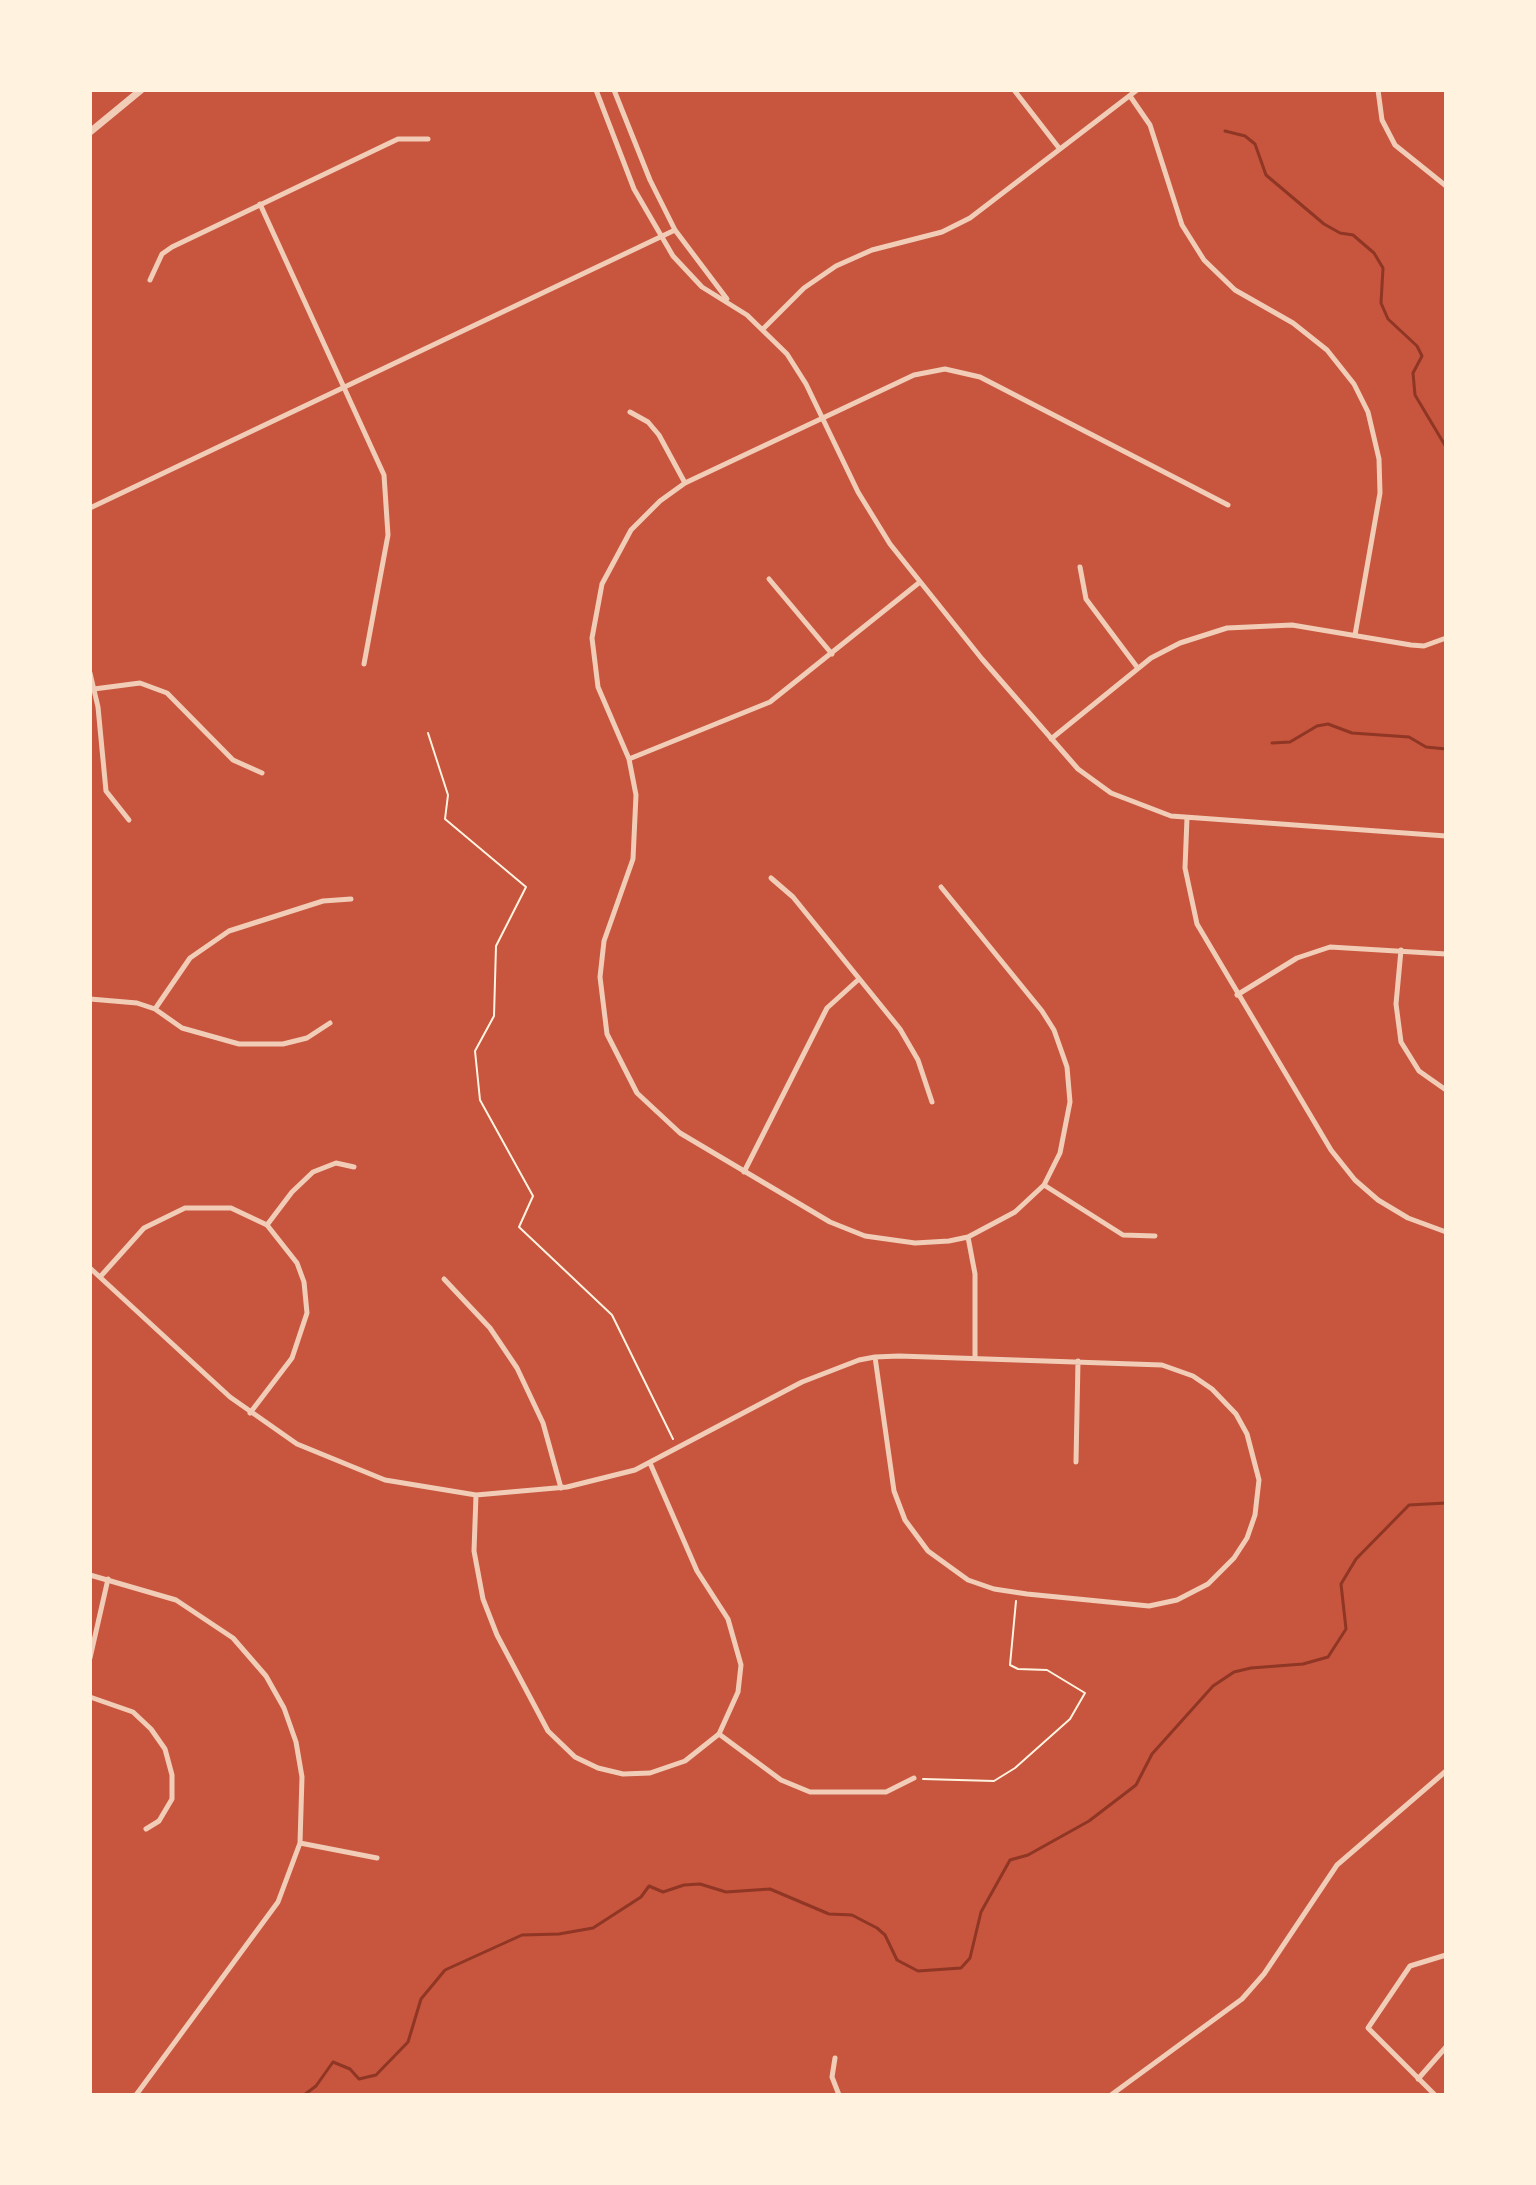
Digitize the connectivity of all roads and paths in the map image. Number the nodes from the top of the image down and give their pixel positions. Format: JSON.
{"nodes":[{"id":1,"x":141,"y":90,"type":"edge"},
{"id":2,"x":596,"y":90,"type":"edge"},
{"id":3,"x":614,"y":90,"type":"edge"},
{"id":4,"x":1014,"y":90,"type":"edge"},
{"id":5,"x":1137,"y":90,"type":"edge"},
{"id":6,"x":1378,"y":90,"type":"edge"},
{"id":7,"x":1130,"y":96,"type":"junction"},
{"id":8,"x":90,"y":132,"type":"edge"},
{"id":9,"x":428,"y":139,"type":"dead end"},
{"id":10,"x":1059,"y":148,"type":"junction"},
{"id":11,"x":1446,"y":186,"type":"edge"},
{"id":12,"x":260,"y":204,"type":"junction"},
{"id":13,"x":675,"y":230,"type":"junction"},
{"id":14,"x":660,"y":237,"type":"junction"},
{"id":15,"x":150,"y":280,"type":"dead end"},
{"id":16,"x":728,"y":300,"type":"junction"},
{"id":17,"x":763,"y":329,"type":"junction"},
{"id":18,"x":344,"y":385,"type":"junction"},
{"id":19,"x":630,"y":412,"type":"dead end"},
{"id":20,"x":822,"y":418,"type":"junction"},
{"id":21,"x":685,"y":483,"type":"junction"},
{"id":22,"x":1228,"y":505,"type":"dead end"},
{"id":23,"x":90,"y":508,"type":"edge"},
{"id":24,"x":1080,"y":567,"type":"dead end"},
{"id":25,"x":769,"y":579,"type":"dead end"},
{"id":26,"x":920,"y":582,"type":"junction"},
{"id":27,"x":1355,"y":635,"type":"junction"},
{"id":28,"x":1446,"y":638,"type":"edge"},
{"id":29,"x":832,"y":654,"type":"junction"},
{"id":30,"x":364,"y":664,"type":"dead end"},
{"id":31,"x":1137,"y":667,"type":"junction"},
{"id":32,"x":90,"y":673,"type":"edge"},
{"id":33,"x":94,"y":689,"type":"junction"},
{"id":34,"x":428,"y":733,"type":"dead end"},
{"id":35,"x":1051,"y":739,"type":"junction"},
{"id":36,"x":629,"y":759,"type":"junction"},
{"id":37,"x":262,"y":773,"type":"dead end"},
{"id":38,"x":1187,"y":818,"type":"junction"},
{"id":39,"x":129,"y":820,"type":"dead end"},
{"id":40,"x":1446,"y":836,"type":"edge"},
{"id":41,"x":771,"y":878,"type":"dead end"},
{"id":42,"x":941,"y":887,"type":"dead end"},
{"id":43,"x":351,"y":899,"type":"dead end"},
{"id":44,"x":1401,"y":950,"type":"junction"},
{"id":45,"x":1446,"y":954,"type":"edge"},
{"id":46,"x":859,"y":979,"type":"junction"},
{"id":47,"x":1237,"y":995,"type":"junction"},
{"id":48,"x":90,"y":999,"type":"edge"},
{"id":49,"x":155,"y":1009,"type":"junction"},
{"id":50,"x":330,"y":1023,"type":"dead end"},
{"id":51,"x":1446,"y":1090,"type":"edge"},
{"id":52,"x":932,"y":1102,"type":"dead end"},
{"id":53,"x":354,"y":1167,"type":"dead end"},
{"id":54,"x":744,"y":1172,"type":"junction"},
{"id":55,"x":1044,"y":1185,"type":"junction"},
{"id":56,"x":267,"y":1225,"type":"junction"},
{"id":57,"x":1446,"y":1232,"type":"edge"},
{"id":58,"x":1155,"y":1236,"type":"dead end"},
{"id":59,"x":968,"y":1237,"type":"junction"},
{"id":60,"x":90,"y":1268,"type":"edge"},
{"id":61,"x":100,"y":1277,"type":"junction"},
{"id":62,"x":444,"y":1279,"type":"dead end"},
{"id":63,"x":875,"y":1357,"type":"junction"},
{"id":64,"x":975,"y":1357,"type":"junction"},
{"id":65,"x":1078,"y":1361,"type":"junction"},
{"id":66,"x":250,"y":1413,"type":"junction"},
{"id":67,"x":678,"y":1449,"type":"junction"},
{"id":68,"x":1076,"y":1462,"type":"dead end"},
{"id":69,"x":650,"y":1463,"type":"junction"},
{"id":70,"x":561,"y":1488,"type":"junction"},
{"id":71,"x":476,"y":1495,"type":"junction"},
{"id":72,"x":90,"y":1575,"type":"edge"},
{"id":73,"x":108,"y":1579,"type":"junction"},
{"id":74,"x":1017,"y":1592,"type":"junction"},
{"id":75,"x":90,"y":1658,"type":"edge"},
{"id":76,"x":90,"y":1697,"type":"edge"},
{"id":77,"x":719,"y":1734,"type":"junction"},
{"id":78,"x":1445,"y":1775,"type":"edge"},
{"id":79,"x":914,"y":1778,"type":"joint"},
{"id":80,"x":146,"y":1829,"type":"dead end"},
{"id":81,"x":300,"y":1843,"type":"junction"},
{"id":82,"x":377,"y":1858,"type":"dead end"},
{"id":83,"x":1446,"y":1955,"type":"edge"},
{"id":84,"x":1446,"y":2047,"type":"edge"},
{"id":85,"x":835,"y":2058,"type":"dead end"},
{"id":86,"x":1418,"y":2079,"type":"junction"},
{"id":87,"x":136,"y":2095,"type":"edge"},
{"id":88,"x":839,"y":2095,"type":"edge"},
{"id":89,"x":1111,"y":2095,"type":"edge"},
{"id":90,"x":1435,"y":2095,"type":"edge"}],
"edges":[{"from":1,"to":8,"type":"street"},
{"from":2,"to":14,"type":"street"},
{"from":3,"to":13,"type":"street"},
{"from":4,"to":10,"type":"street"},
{"from":5,"to":7,"type":"street"},
{"from":6,"to":11,"type":"street"},
{"from":7,"to":10,"type":"street"},
{"from":7,"to":27,"type":"street"},
{"from":9,"to":12,"type":"street"},
{"from":10,"to":17,"type":"street"},
{"from":12,"to":15,"type":"street"},
{"from":12,"to":18,"type":"street"},
{"from":13,"to":14,"type":"street"},
{"from":13,"to":16,"type":"street"},
{"from":14,"to":16,"type":"street"},
{"from":14,"to":18,"type":"street"},
{"from":16,"to":17,"type":"street"},
{"from":17,"to":20,"type":"street"},
{"from":18,"to":23,"type":"street"},
{"from":18,"to":30,"type":"street"},
{"from":19,"to":21,"type":"street"},
{"from":20,"to":21,"type":"street"},
{"from":20,"to":22,"type":"street"},
{"from":20,"to":26,"type":"street"},
{"from":21,"to":36,"type":"street"},
{"from":24,"to":31,"type":"street"},
{"from":25,"to":29,"type":"street"},
{"from":26,"to":29,"type":"street"},
{"from":26,"to":35,"type":"street"},
{"from":27,"to":28,"type":"street"},
{"from":27,"to":31,"type":"street"},
{"from":29,"to":36,"type":"street"},
{"from":31,"to":35,"type":"street"},
{"from":32,"to":33,"type":"street"},
{"from":33,"to":37,"type":"street"},
{"from":33,"to":39,"type":"street"},
{"from":34,"to":67,"type":"path"},
{"from":35,"to":38,"type":"street"},
{"from":36,"to":54,"type":"street"},
{"from":38,"to":40,"type":"street"},
{"from":38,"to":47,"type":"street"},
{"from":41,"to":46,"type":"street"},
{"from":42,"to":55,"type":"street"},
{"from":43,"to":49,"type":"street"},
{"from":44,"to":45,"type":"street"},
{"from":44,"to":47,"type":"street"},
{"from":44,"to":51,"type":"street"},
{"from":46,"to":52,"type":"street"},
{"from":46,"to":54,"type":"street"},
{"from":47,"to":57,"type":"street"},
{"from":48,"to":49,"type":"street"},
{"from":49,"to":50,"type":"street"},
{"from":53,"to":56,"type":"street"},
{"from":54,"to":59,"type":"street"},
{"from":55,"to":58,"type":"street"},
{"from":55,"to":59,"type":"street"},
{"from":56,"to":61,"type":"street"},
{"from":56,"to":66,"type":"street"},
{"from":59,"to":64,"type":"street"},
{"from":60,"to":61,"type":"street"},
{"from":61,"to":66,"type":"street"},
{"from":62,"to":70,"type":"street"},
{"from":63,"to":64,"type":"street"},
{"from":63,"to":67,"type":"street"},
{"from":63,"to":74,"type":"street"},
{"from":64,"to":65,"type":"street"},
{"from":65,"to":68,"type":"street"},
{"from":65,"to":74,"type":"street"},
{"from":66,"to":71,"type":"street"},
{"from":67,"to":69,"type":"street"},
{"from":69,"to":70,"type":"street"},
{"from":69,"to":77,"type":"street"},
{"from":70,"to":71,"type":"street"},
{"from":71,"to":77,"type":"street"},
{"from":72,"to":73,"type":"street"},
{"from":73,"to":75,"type":"street"},
{"from":73,"to":81,"type":"street"},
{"from":74,"to":79,"type":"path"},
{"from":76,"to":80,"type":"street"},
{"from":77,"to":79,"type":"street"},
{"from":78,"to":89,"type":"street"},
{"from":81,"to":82,"type":"street"},
{"from":81,"to":87,"type":"street"},
{"from":83,"to":86,"type":"street"},
{"from":84,"to":86,"type":"street"},
{"from":85,"to":88,"type":"street"},
{"from":86,"to":90,"type":"street"}]}
